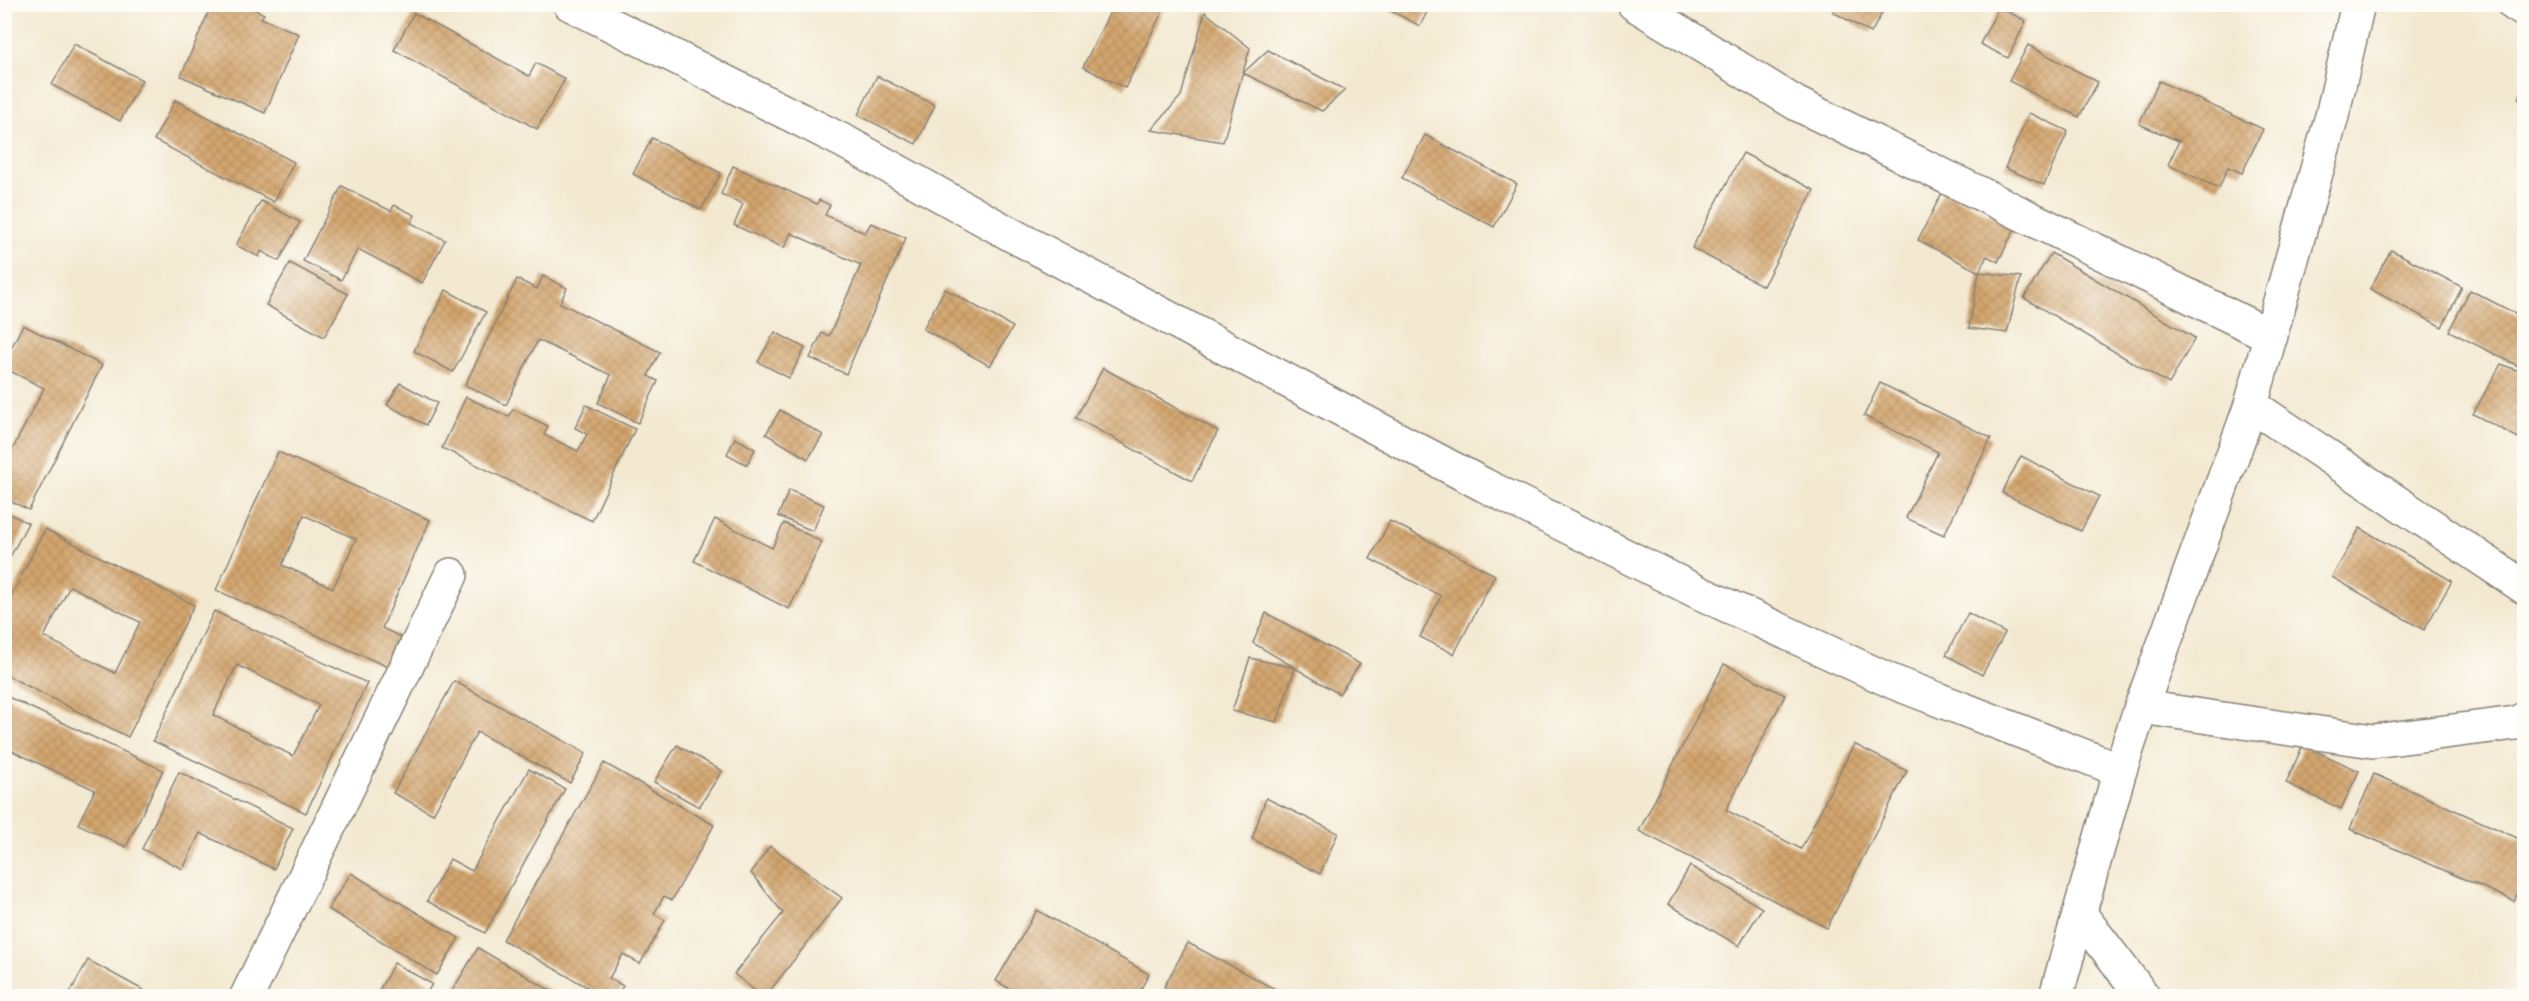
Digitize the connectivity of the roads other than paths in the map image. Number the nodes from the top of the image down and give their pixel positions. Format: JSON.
{"nodes":[{"id":1,"x":570,"y":4,"type":"edge"},
{"id":2,"x":1634,"y":4,"type":"edge"},
{"id":3,"x":2358,"y":4,"type":"edge"},
{"id":4,"x":2514,"y":4,"type":"edge"},
{"id":5,"x":2524,"y":10,"type":"edge"},
{"id":6,"x":2271,"y":336,"type":"junction"},
{"id":7,"x":2251,"y":405,"type":"junction"},
{"id":8,"x":452,"y":575,"type":"dead end"},
{"id":9,"x":2524,"y":587,"type":"edge"},
{"id":10,"x":2141,"y":707,"type":"junction"},
{"id":11,"x":2524,"y":719,"type":"edge"},
{"id":12,"x":2120,"y":770,"type":"junction"},
{"id":13,"x":2080,"y":914,"type":"junction"},
{"id":14,"x":247,"y":996,"type":"edge"},
{"id":15,"x":2056,"y":996,"type":"edge"},
{"id":16,"x":2143,"y":996,"type":"edge"}],
"edges":[{"from":1,"to":12,"type":"street"},
{"from":2,"to":6,"type":"street"},
{"from":3,"to":6,"type":"street"},
{"from":4,"to":5,"type":"street"},
{"from":6,"to":7,"type":"street"},
{"from":7,"to":9,"type":"street"},
{"from":7,"to":10,"type":"street"},
{"from":8,"to":14,"type":"street"},
{"from":10,"to":11,"type":"street"},
{"from":10,"to":12,"type":"street"},
{"from":12,"to":13,"type":"street"},
{"from":13,"to":15,"type":"street"},
{"from":13,"to":16,"type":"street"}]}
